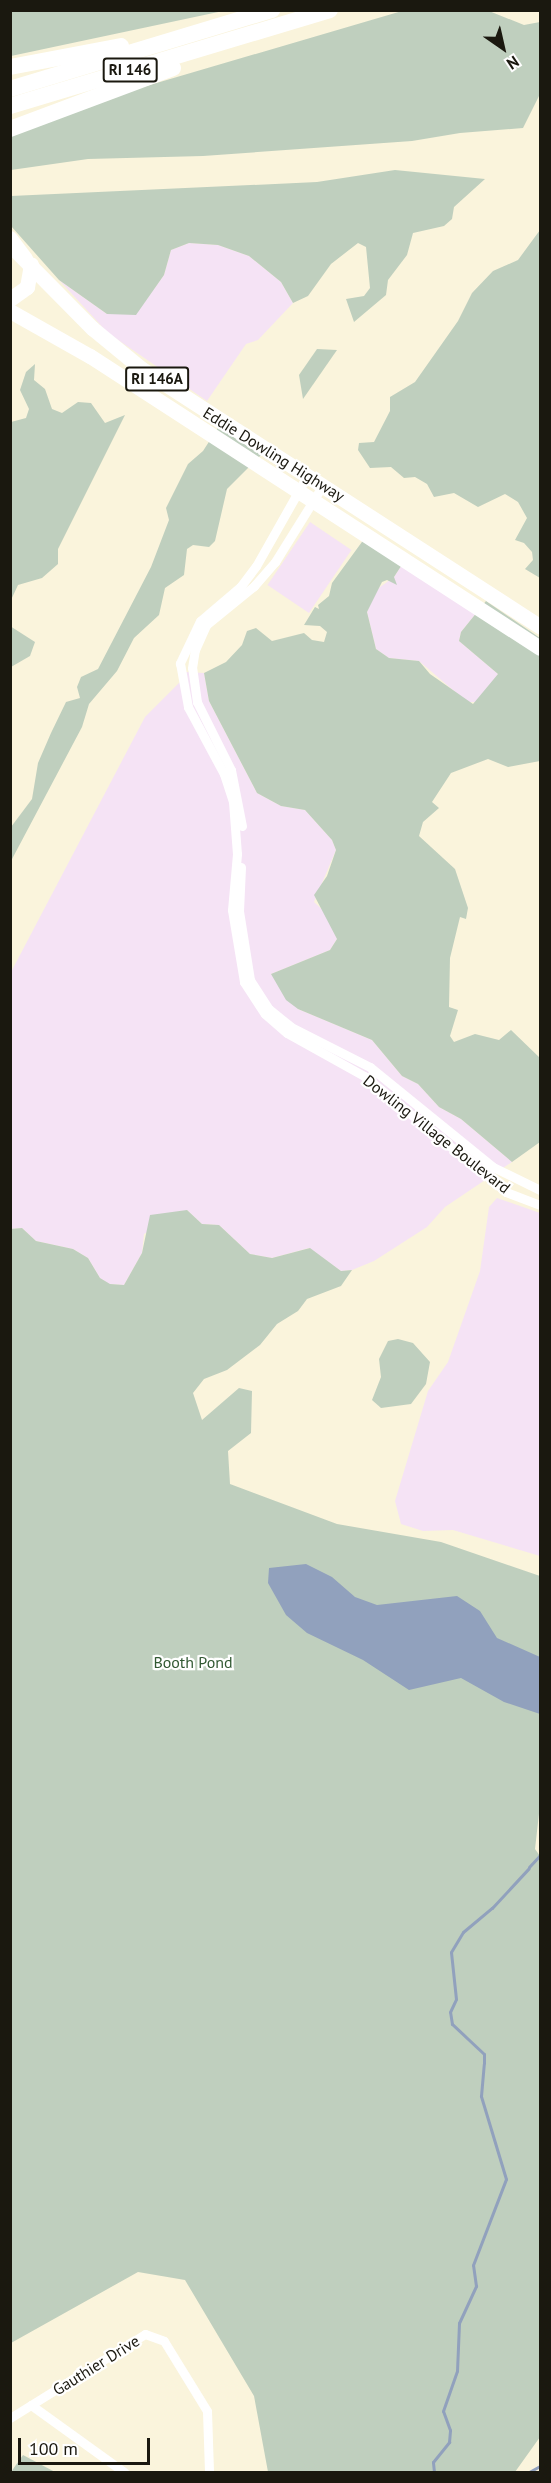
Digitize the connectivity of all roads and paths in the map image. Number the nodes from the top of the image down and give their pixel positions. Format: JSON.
{"nodes":[{"id":1,"x":272,"y":10,"type":"edge"},
{"id":2,"x":330,"y":10,"type":"edge"},
{"id":3,"x":236,"y":21,"type":"junction"},
{"id":4,"x":250,"y":34,"type":"junction"},
{"id":5,"x":10,"y":67,"type":"edge"},
{"id":6,"x":10,"y":89,"type":"edge"},
{"id":7,"x":10,"y":106,"type":"edge"},
{"id":8,"x":10,"y":129,"type":"edge"},
{"id":9,"x":10,"y":239,"type":"edge"},
{"id":10,"x":10,"y":246,"type":"edge"},
{"id":11,"x":28,"y":262,"type":"junction"},
{"id":12,"x":10,"y":299,"type":"edge"},
{"id":13,"x":10,"y":311,"type":"edge"},
{"id":14,"x":307,"y":476,"type":"junction"},
{"id":15,"x":323,"y":485,"type":"junction"},
{"id":16,"x":299,"y":492,"type":"junction"},
{"id":17,"x":314,"y":502,"type":"junction"},
{"id":18,"x":256,"y":566,"type":"junction"},
{"id":19,"x":266,"y":572,"type":"junction"},
{"id":20,"x":540,"y":626,"type":"edge"},
{"id":21,"x":540,"y":648,"type":"edge"},
{"id":22,"x":540,"y":1190,"type":"edge"},
{"id":23,"x":540,"y":1204,"type":"edge"},
{"id":24,"x":31,"y":2405,"type":"junction"},
{"id":25,"x":10,"y":2418,"type":"edge"},
{"id":26,"x":124,"y":2472,"type":"edge"},
{"id":27,"x":208,"y":2472,"type":"edge"}],
"edges":[{"from":1,"to":3,"type":"highway","number":"RI 146"},
{"from":2,"to":4,"type":"highway","number":"RI 146"},
{"from":3,"to":5,"type":"highway"},
{"from":3,"to":6,"type":"highway","number":"RI 146"},
{"from":4,"to":7,"type":"highway","number":"RI 146"},
{"from":4,"to":8,"type":"highway"},
{"from":9,"to":11,"type":"highway"},
{"from":10,"to":11,"type":"main road","number":"RI 146A"},
{"from":11,"to":12,"type":"main road"},
{"from":11,"to":14,"type":"main road","name":"Eddie Dowling Highway","number":"RI 146A"},
{"from":13,"to":16,"type":"main road","name":"Eddie Dowling Highway","number":"RI 146A"},
{"from":14,"to":15,"type":"main road","name":"Eddie Dowling Highway","number":"RI 146A"},
{"from":14,"to":16,"type":"street","name":"Dowling Village Boulevard"},
{"from":15,"to":17,"type":"street","name":"Dowling Village Boulevard"},
{"from":15,"to":20,"type":"main road","name":"Eddie Dowling Highway","number":"RI 146A"},
{"from":16,"to":17,"type":"main road","name":"Eddie Dowling Highway","number":"RI 146A"},
{"from":16,"to":18,"type":"street","name":"Dowling Village Boulevard"},
{"from":17,"to":19,"type":"street","name":"Dowling Village Boulevard"},
{"from":17,"to":21,"type":"main road","name":"Eddie Dowling Highway","number":"RI 146A"},
{"from":18,"to":19,"type":"street"},
{"from":18,"to":23,"type":"street","name":"Dowling Village Boulevard"},
{"from":19,"to":22,"type":"street","name":"Dowling Village Boulevard"},
{"from":24,"to":25,"type":"street","name":"Gauthier Drive"},
{"from":24,"to":26,"type":"street","name":"Gauthier Drive"},
{"from":24,"to":27,"type":"street","name":"Gauthier Drive"}]}
